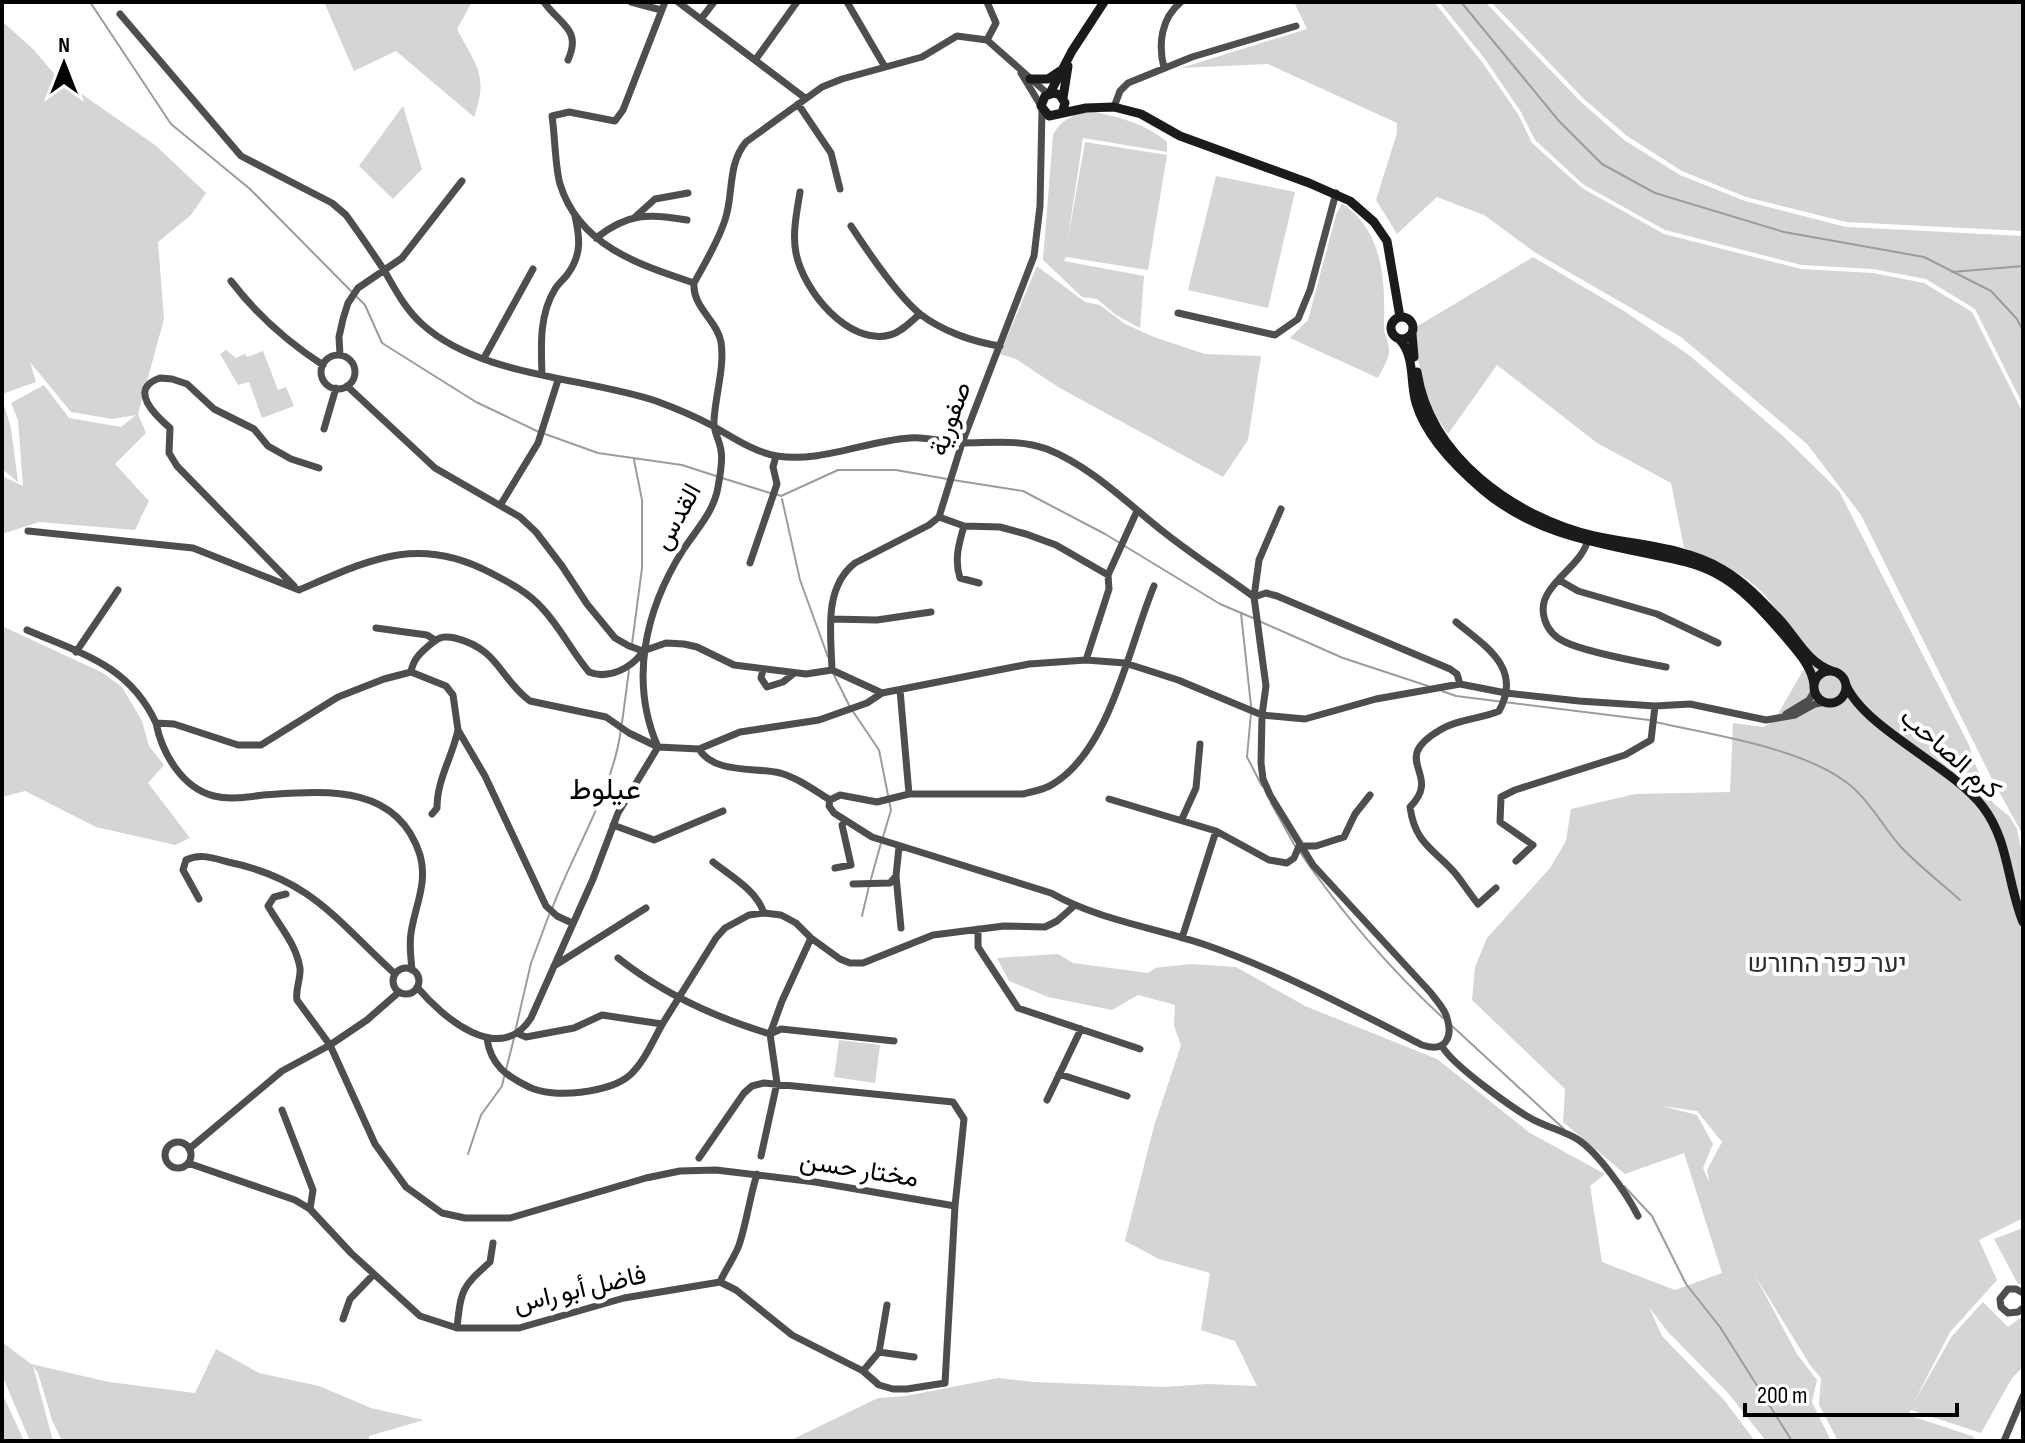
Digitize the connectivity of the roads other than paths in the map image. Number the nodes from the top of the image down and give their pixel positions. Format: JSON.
{"nodes":[{"id":1,"x":544,"y":2,"type":"edge"},
{"id":2,"x":631,"y":2,"type":"edge"},
{"id":3,"x":665,"y":2,"type":"edge"},
{"id":4,"x":678,"y":2,"type":"edge"},
{"id":5,"x":714,"y":2,"type":"edge"},
{"id":6,"x":797,"y":2,"type":"edge"},
{"id":7,"x":847,"y":2,"type":"edge"},
{"id":8,"x":987,"y":2,"type":"edge"},
{"id":9,"x":1104,"y":2,"type":"edge"},
{"id":10,"x":1181,"y":2,"type":"edge"},
{"id":11,"x":661,"y":10,"type":"junction"},
{"id":12,"x":120,"y":14,"type":"dead end"},
{"id":13,"x":701,"y":19,"type":"junction"},
{"id":14,"x":1296,"y":26,"type":"dead end"},
{"id":15,"x":987,"y":40,"type":"junction"},
{"id":16,"x":1072,"y":51,"type":"junction"},
{"id":17,"x":756,"y":59,"type":"junction"},
{"id":18,"x":568,"y":60,"type":"dead end"},
{"id":19,"x":885,"y":67,"type":"junction"},
{"id":20,"x":1018,"y":68,"type":"junction"},
{"id":21,"x":1164,"y":68,"type":"junction"},
{"id":22,"x":1062,"y":69,"type":"junction"},
{"id":23,"x":1030,"y":79,"type":"junction"},
{"id":24,"x":1049,"y":94,"type":"junction"},
{"id":25,"x":1063,"y":99,"type":"junction"},
{"id":26,"x":802,"y":101,"type":"junction"},
{"id":27,"x":1114,"y":107,"type":"junction"},
{"id":28,"x":1041,"y":108,"type":"junction"},
{"id":29,"x":1086,"y":108,"type":"junction"},
{"id":30,"x":1058,"y":115,"type":"junction"},
{"id":31,"x":1042,"y":132,"type":"junction"},
{"id":32,"x":462,"y":181,"type":"dead end"},
{"id":33,"x":840,"y":189,"type":"dead end"},
{"id":34,"x":800,"y":192,"type":"dead end"},
{"id":35,"x":688,"y":193,"type":"dead end"},
{"id":36,"x":1336,"y":193,"type":"junction"},
{"id":37,"x":574,"y":214,"type":"junction"},
{"id":38,"x":635,"y":217,"type":"junction"},
{"id":39,"x":687,"y":220,"type":"dead end"},
{"id":40,"x":851,"y":226,"type":"dead end"},
{"id":41,"x":596,"y":238,"type":"junction"},
{"id":42,"x":533,"y":269,"type":"dead end"},
{"id":43,"x":384,"y":271,"type":"junction"},
{"id":44,"x":231,"y":281,"type":"dead end"},
{"id":45,"x":694,"y":283,"type":"junction"},
{"id":46,"x":1178,"y":313,"type":"dead end"},
{"id":47,"x":920,"y":314,"type":"junction"},
{"id":48,"x":1400,"y":317,"type":"junction"},
{"id":49,"x":1412,"y":334,"type":"junction"},
{"id":50,"x":1400,"y":340,"type":"junction"},
{"id":51,"x":1000,"y":346,"type":"junction"},
{"id":52,"x":340,"y":355,"type":"junction"},
{"id":53,"x":484,"y":358,"type":"junction"},
{"id":54,"x":323,"y":365,"type":"junction"},
{"id":55,"x":542,"y":375,"type":"junction"},
{"id":56,"x":558,"y":380,"type":"junction"},
{"id":57,"x":347,"y":386,"type":"junction"},
{"id":58,"x":336,"y":388,"type":"junction"},
{"id":59,"x":714,"y":426,"type":"junction"},
{"id":60,"x":324,"y":429,"type":"dead end"},
{"id":61,"x":962,"y":443,"type":"junction"},
{"id":62,"x":776,"y":456,"type":"junction"},
{"id":63,"x":319,"y":468,"type":"dead end"},
{"id":64,"x":501,"y":504,"type":"junction"},
{"id":65,"x":1281,"y":509,"type":"dead end"},
{"id":66,"x":1137,"y":511,"type":"junction"},
{"id":67,"x":939,"y":517,"type":"junction"},
{"id":68,"x":964,"y":526,"type":"junction"},
{"id":69,"x":28,"y":531,"type":"dead end"},
{"id":70,"x":1589,"y":538,"type":"junction"},
{"id":71,"x":750,"y":563,"type":"dead end"},
{"id":72,"x":1108,"y":575,"type":"junction"},
{"id":73,"x":1559,"y":580,"type":"junction"},
{"id":74,"x":979,"y":583,"type":"dead end"},
{"id":75,"x":1154,"y":586,"type":"dead end"},
{"id":76,"x":118,"y":590,"type":"dead end"},
{"id":77,"x":299,"y":590,"type":"junction"},
{"id":78,"x":1254,"y":597,"type":"junction"},
{"id":79,"x":931,"y":612,"type":"dead end"},
{"id":80,"x":831,"y":619,"type":"junction"},
{"id":81,"x":1456,"y":622,"type":"dead end"},
{"id":82,"x":376,"y":628,"type":"dead end"},
{"id":83,"x":27,"y":630,"type":"dead end"},
{"id":84,"x":435,"y":640,"type":"junction"},
{"id":85,"x":1718,"y":643,"type":"dead end"},
{"id":86,"x":643,"y":651,"type":"junction"},
{"id":87,"x":76,"y":652,"type":"junction"},
{"id":88,"x":1086,"y":660,"type":"junction"},
{"id":89,"x":1125,"y":663,"type":"junction"},
{"id":90,"x":1666,"y":667,"type":"dead end"},
{"id":91,"x":763,"y":670,"type":"junction"},
{"id":92,"x":832,"y":670,"type":"junction"},
{"id":93,"x":1832,"y":671,"type":"junction"},
{"id":94,"x":411,"y":672,"type":"junction"},
{"id":95,"x":794,"y":673,"type":"junction"},
{"id":96,"x":1460,"y":684,"type":"junction"},
{"id":97,"x":1846,"y":685,"type":"junction"},
{"id":98,"x":1815,"y":688,"type":"junction"},
{"id":99,"x":900,"y":690,"type":"junction"},
{"id":100,"x":882,"y":693,"type":"junction"},
{"id":101,"x":1506,"y":693,"type":"junction"},
{"id":102,"x":1831,"y":702,"type":"junction"},
{"id":103,"x":1655,"y":706,"type":"junction"},
{"id":104,"x":1262,"y":715,"type":"junction"},
{"id":105,"x":1870,"y":715,"type":"junction"},
{"id":106,"x":1769,"y":720,"type":"junction"},
{"id":107,"x":156,"y":723,"type":"junction"},
{"id":108,"x":458,"y":730,"type":"junction"},
{"id":109,"x":1200,"y":744,"type":"dead end"},
{"id":110,"x":658,"y":747,"type":"junction"},
{"id":111,"x":699,"y":749,"type":"junction"},
{"id":112,"x":909,"y":794,"type":"junction"},
{"id":113,"x":1370,"y":795,"type":"dead end"},
{"id":114,"x":1109,"y":799,"type":"dead end"},
{"id":115,"x":830,"y":800,"type":"junction"},
{"id":116,"x":723,"y":811,"type":"dead end"},
{"id":117,"x":432,"y":814,"type":"dead end"},
{"id":118,"x":1182,"y":819,"type":"junction"},
{"id":119,"x":845,"y":821,"type":"junction"},
{"id":120,"x":613,"y":825,"type":"junction"},
{"id":121,"x":1216,"y":831,"type":"junction"},
{"id":122,"x":1299,"y":846,"type":"junction"},
{"id":123,"x":899,"y":847,"type":"junction"},
{"id":124,"x":1516,"y":861,"type":"dead end"},
{"id":125,"x":713,"y":862,"type":"dead end"},
{"id":126,"x":835,"y":868,"type":"dead end"},
{"id":127,"x":896,"y":876,"type":"junction"},
{"id":128,"x":853,"y":884,"type":"dead end"},
{"id":129,"x":1496,"y":888,"type":"dead end"},
{"id":130,"x":286,"y":894,"type":"dead end"},
{"id":131,"x":199,"y":899,"type":"dead end"},
{"id":132,"x":1074,"y":906,"type":"junction"},
{"id":133,"x":646,"y":908,"type":"dead end"},
{"id":134,"x":764,"y":913,"type":"junction"},
{"id":135,"x":2023,"y":922,"type":"edge"},
{"id":136,"x":572,"y":923,"type":"junction"},
{"id":137,"x":901,"y":928,"type":"dead end"},
{"id":138,"x":978,"y":929,"type":"junction"},
{"id":139,"x":811,"y":938,"type":"junction"},
{"id":140,"x":1182,"y":938,"type":"junction"},
{"id":141,"x":618,"y":958,"type":"dead end"},
{"id":142,"x":554,"y":966,"type":"junction"},
{"id":143,"x":412,"y":970,"type":"junction"},
{"id":144,"x":395,"y":974,"type":"junction"},
{"id":145,"x":417,"y":987,"type":"junction"},
{"id":146,"x":399,"y":992,"type":"junction"},
{"id":147,"x":680,"y":997,"type":"junction"},
{"id":148,"x":662,"y":1024,"type":"junction"},
{"id":149,"x":1081,"y":1029,"type":"junction"},
{"id":150,"x":519,"y":1034,"type":"junction"},
{"id":151,"x":770,"y":1034,"type":"junction"},
{"id":152,"x":487,"y":1039,"type":"junction"},
{"id":153,"x":894,"y":1041,"type":"dead end"},
{"id":154,"x":330,"y":1045,"type":"junction"},
{"id":155,"x":1442,"y":1046,"type":"junction"},
{"id":156,"x":1140,"y":1049,"type":"dead end"},
{"id":157,"x":1059,"y":1074,"type":"junction"},
{"id":158,"x":777,"y":1083,"type":"junction"},
{"id":159,"x":1127,"y":1096,"type":"dead end"},
{"id":160,"x":1047,"y":1100,"type":"dead end"},
{"id":161,"x":282,"y":1110,"type":"dead end"},
{"id":162,"x":189,"y":1149,"type":"junction"},
{"id":163,"x":761,"y":1156,"type":"dead end"},
{"id":164,"x":699,"y":1158,"type":"dead end"},
{"id":165,"x":188,"y":1163,"type":"junction"},
{"id":166,"x":757,"y":1174,"type":"junction"},
{"id":167,"x":955,"y":1206,"type":"junction"},
{"id":168,"x":310,"y":1209,"type":"junction"},
{"id":169,"x":1638,"y":1216,"type":"dead end"},
{"id":170,"x":493,"y":1243,"type":"dead end"},
{"id":171,"x":374,"y":1274,"type":"junction"},
{"id":172,"x":720,"y":1282,"type":"junction"},
{"id":173,"x":2023,"y":1293,"type":"edge"},
{"id":174,"x":887,"y":1305,"type":"dead end"},
{"id":175,"x":2023,"y":1308,"type":"edge"},
{"id":176,"x":343,"y":1319,"type":"dead end"},
{"id":177,"x":457,"y":1328,"type":"junction"},
{"id":178,"x":879,"y":1352,"type":"junction"},
{"id":179,"x":914,"y":1357,"type":"dead end"},
{"id":180,"x":863,"y":1371,"type":"junction"},
{"id":181,"x":2023,"y":1396,"type":"edge"},
{"id":182,"x":2004,"y":1441,"type":"edge"}],
"edges":[{"from":1,"to":18,"type":"street"},
{"from":2,"to":11,"type":"street"},
{"from":3,"to":11,"type":"street"},
{"from":4,"to":13,"type":"street"},
{"from":5,"to":13,"type":"street"},
{"from":6,"to":17,"type":"street"},
{"from":7,"to":19,"type":"street"},
{"from":8,"to":15,"type":"street"},
{"from":9,"to":16,"type":"street"},
{"from":10,"to":21,"type":"street"},
{"from":11,"to":37,"type":"street"},
{"from":12,"to":43,"type":"street"},
{"from":13,"to":17,"type":"street"},
{"from":14,"to":21,"type":"street"},
{"from":15,"to":19,"type":"street"},
{"from":15,"to":20,"type":"street"},
{"from":16,"to":22,"type":"street"},
{"from":16,"to":25,"type":"street"},
{"from":17,"to":26,"type":"street"},
{"from":19,"to":26,"type":"street"},
{"from":20,"to":23,"type":"street"},
{"from":20,"to":28,"type":"street"},
{"from":21,"to":27,"type":"street"},
{"from":22,"to":23,"type":"street"},
{"from":22,"to":24,"type":"street"},
{"from":23,"to":24,"type":"street"},
{"from":24,"to":25,"type":"street"},
{"from":24,"to":28,"type":"street"},
{"from":25,"to":29,"type":"street"},
{"from":25,"to":30,"type":"street"},
{"from":26,"to":33,"type":"street"},
{"from":26,"to":45,"type":"street"},
{"from":27,"to":29,"type":"street"},
{"from":27,"to":36,"type":"street"},
{"from":28,"to":30,"type":"street"},
{"from":28,"to":31,"type":"street","name":"صفورية"},
{"from":29,"to":30,"type":"street"},
{"from":30,"to":31,"type":"street"},
{"from":31,"to":51,"type":"street","name":"صفورية"},
{"from":32,"to":43,"type":"street"},
{"from":34,"to":47,"type":"street"},
{"from":35,"to":38,"type":"street"},
{"from":36,"to":46,"type":"street"},
{"from":36,"to":48,"type":"street"},
{"from":37,"to":41,"type":"street"},
{"from":37,"to":55,"type":"street"},
{"from":38,"to":39,"type":"street"},
{"from":38,"to":41,"type":"street"},
{"from":40,"to":47,"type":"street"},
{"from":41,"to":45,"type":"street"},
{"from":42,"to":53,"type":"street"},
{"from":43,"to":52,"type":"street"},
{"from":43,"to":53,"type":"street"},
{"from":44,"to":54,"type":"street"},
{"from":45,"to":59,"type":"street","name":"القدس"},
{"from":47,"to":51,"type":"street"},
{"from":48,"to":49,"type":"street"},
{"from":48,"to":50,"type":"street"},
{"from":49,"to":50,"type":"street"},
{"from":49,"to":70,"type":"street"},
{"from":50,"to":70,"type":"street"},
{"from":51,"to":61,"type":"street","name":"صفورية"},
{"from":52,"to":54,"type":"street"},
{"from":52,"to":57,"type":"street"},
{"from":53,"to":55,"type":"street"},
{"from":54,"to":58,"type":"street"},
{"from":55,"to":56,"type":"street"},
{"from":56,"to":59,"type":"street"},
{"from":56,"to":64,"type":"street"},
{"from":57,"to":58,"type":"street"},
{"from":57,"to":64,"type":"street"},
{"from":58,"to":60,"type":"street"},
{"from":59,"to":62,"type":"street"},
{"from":59,"to":86,"type":"street","name":"القدس"},
{"from":61,"to":62,"type":"street"},
{"from":61,"to":66,"type":"street"},
{"from":61,"to":67,"type":"street","name":"صفورية"},
{"from":62,"to":71,"type":"street"},
{"from":63,"to":77,"type":"street"},
{"from":64,"to":86,"type":"street"},
{"from":65,"to":78,"type":"street"},
{"from":66,"to":72,"type":"street"},
{"from":66,"to":78,"type":"street"},
{"from":67,"to":68,"type":"street"},
{"from":67,"to":80,"type":"street"},
{"from":68,"to":72,"type":"street"},
{"from":68,"to":74,"type":"street"},
{"from":69,"to":77,"type":"street"},
{"from":70,"to":73,"type":"street"},
{"from":70,"to":93,"type":"street"},
{"from":70,"to":98,"type":"street"},
{"from":72,"to":88,"type":"street"},
{"from":73,"to":85,"type":"street"},
{"from":73,"to":90,"type":"street"},
{"from":75,"to":89,"type":"street"},
{"from":76,"to":87,"type":"street"},
{"from":77,"to":86,"type":"street"},
{"from":78,"to":96,"type":"street"},
{"from":78,"to":104,"type":"street"},
{"from":79,"to":80,"type":"street"},
{"from":80,"to":92,"type":"street"},
{"from":81,"to":101,"type":"street"},
{"from":82,"to":84,"type":"street"},
{"from":83,"to":87,"type":"street"},
{"from":84,"to":94,"type":"street"},
{"from":84,"to":110,"type":"street"},
{"from":86,"to":91,"type":"street"},
{"from":86,"to":110,"type":"street","name":"القدس"},
{"from":87,"to":107,"type":"street"},
{"from":88,"to":89,"type":"street"},
{"from":88,"to":99,"type":"street"},
{"from":89,"to":104,"type":"street"},
{"from":89,"to":112,"type":"street"},
{"from":91,"to":95,"type":"street"},
{"from":91,"to":95,"type":"street"},
{"from":92,"to":95,"type":"street"},
{"from":92,"to":100,"type":"street"},
{"from":93,"to":97,"type":"street"},
{"from":93,"to":98,"type":"street"},
{"from":94,"to":107,"type":"street"},
{"from":94,"to":108,"type":"street"},
{"from":96,"to":101,"type":"street"},
{"from":96,"to":104,"type":"street"},
{"from":97,"to":102,"type":"street"},
{"from":97,"to":105,"type":"street","name":"كرم الصاحب"},
{"from":98,"to":102,"type":"street"},
{"from":98,"to":106,"type":"street"},
{"from":99,"to":100,"type":"street"},
{"from":99,"to":112,"type":"street"},
{"from":100,"to":111,"type":"street"},
{"from":101,"to":103,"type":"street"},
{"from":101,"to":129,"type":"street"},
{"from":102,"to":105,"type":"street","name":"كرم الصاحب"},
{"from":102,"to":106,"type":"street"},
{"from":103,"to":106,"type":"street"},
{"from":103,"to":124,"type":"street"},
{"from":104,"to":122,"type":"street"},
{"from":105,"to":135,"type":"street","name":"كرم الصاحب"},
{"from":107,"to":143,"type":"street"},
{"from":108,"to":117,"type":"street"},
{"from":108,"to":136,"type":"street"},
{"from":109,"to":118,"type":"street"},
{"from":110,"to":111,"type":"street"},
{"from":110,"to":120,"type":"street"},
{"from":111,"to":115,"type":"street"},
{"from":112,"to":115,"type":"street"},
{"from":113,"to":122,"type":"street"},
{"from":114,"to":118,"type":"street"},
{"from":115,"to":119,"type":"street"},
{"from":116,"to":120,"type":"street"},
{"from":118,"to":121,"type":"street"},
{"from":119,"to":123,"type":"street"},
{"from":119,"to":126,"type":"street"},
{"from":120,"to":136,"type":"street"},
{"from":121,"to":122,"type":"street"},
{"from":121,"to":140,"type":"street"},
{"from":122,"to":155,"type":"street"},
{"from":123,"to":127,"type":"street"},
{"from":123,"to":132,"type":"street"},
{"from":125,"to":134,"type":"street"},
{"from":127,"to":128,"type":"street"},
{"from":127,"to":137,"type":"street"},
{"from":130,"to":154,"type":"street","name":"مختار حسن"},
{"from":131,"to":144,"type":"street"},
{"from":132,"to":138,"type":"street"},
{"from":132,"to":140,"type":"street"},
{"from":133,"to":142,"type":"street"},
{"from":134,"to":139,"type":"street"},
{"from":134,"to":147,"type":"street"},
{"from":136,"to":142,"type":"street"},
{"from":138,"to":139,"type":"street"},
{"from":138,"to":149,"type":"street"},
{"from":139,"to":151,"type":"street"},
{"from":140,"to":155,"type":"street"},
{"from":141,"to":147,"type":"street"},
{"from":142,"to":150,"type":"street"},
{"from":143,"to":144,"type":"street"},
{"from":143,"to":145,"type":"street"},
{"from":144,"to":146,"type":"street"},
{"from":145,"to":146,"type":"street"},
{"from":145,"to":152,"type":"street"},
{"from":146,"to":154,"type":"street"},
{"from":147,"to":148,"type":"street"},
{"from":147,"to":151,"type":"street"},
{"from":148,"to":150,"type":"street"},
{"from":148,"to":152,"type":"street"},
{"from":149,"to":156,"type":"street"},
{"from":149,"to":157,"type":"street"},
{"from":150,"to":152,"type":"street"},
{"from":151,"to":153,"type":"street"},
{"from":151,"to":158,"type":"street"},
{"from":154,"to":162,"type":"street"},
{"from":154,"to":166,"type":"street","name":"مختار حسن"},
{"from":155,"to":169,"type":"street"},
{"from":157,"to":159,"type":"street"},
{"from":157,"to":160,"type":"street"},
{"from":158,"to":163,"type":"street"},
{"from":158,"to":164,"type":"street"},
{"from":158,"to":167,"type":"street"},
{"from":161,"to":168,"type":"street"},
{"from":162,"to":165,"type":"street"},
{"from":162,"to":165,"type":"street"},
{"from":165,"to":168,"type":"street","name":"فاضل أبو راس"},
{"from":166,"to":167,"type":"street","name":"مختار حسن"},
{"from":166,"to":172,"type":"street"},
{"from":167,"to":180,"type":"street"},
{"from":168,"to":171,"type":"street","name":"فاضل أبو راس"},
{"from":170,"to":177,"type":"street"},
{"from":171,"to":176,"type":"street"},
{"from":171,"to":177,"type":"street","name":"فاضل أبو راس"},
{"from":172,"to":177,"type":"street","name":"فاضل أبو راس"},
{"from":172,"to":180,"type":"street"},
{"from":173,"to":175,"type":"street"},
{"from":174,"to":178,"type":"street"},
{"from":178,"to":179,"type":"street"},
{"from":178,"to":180,"type":"street"},
{"from":181,"to":182,"type":"street"}]}
